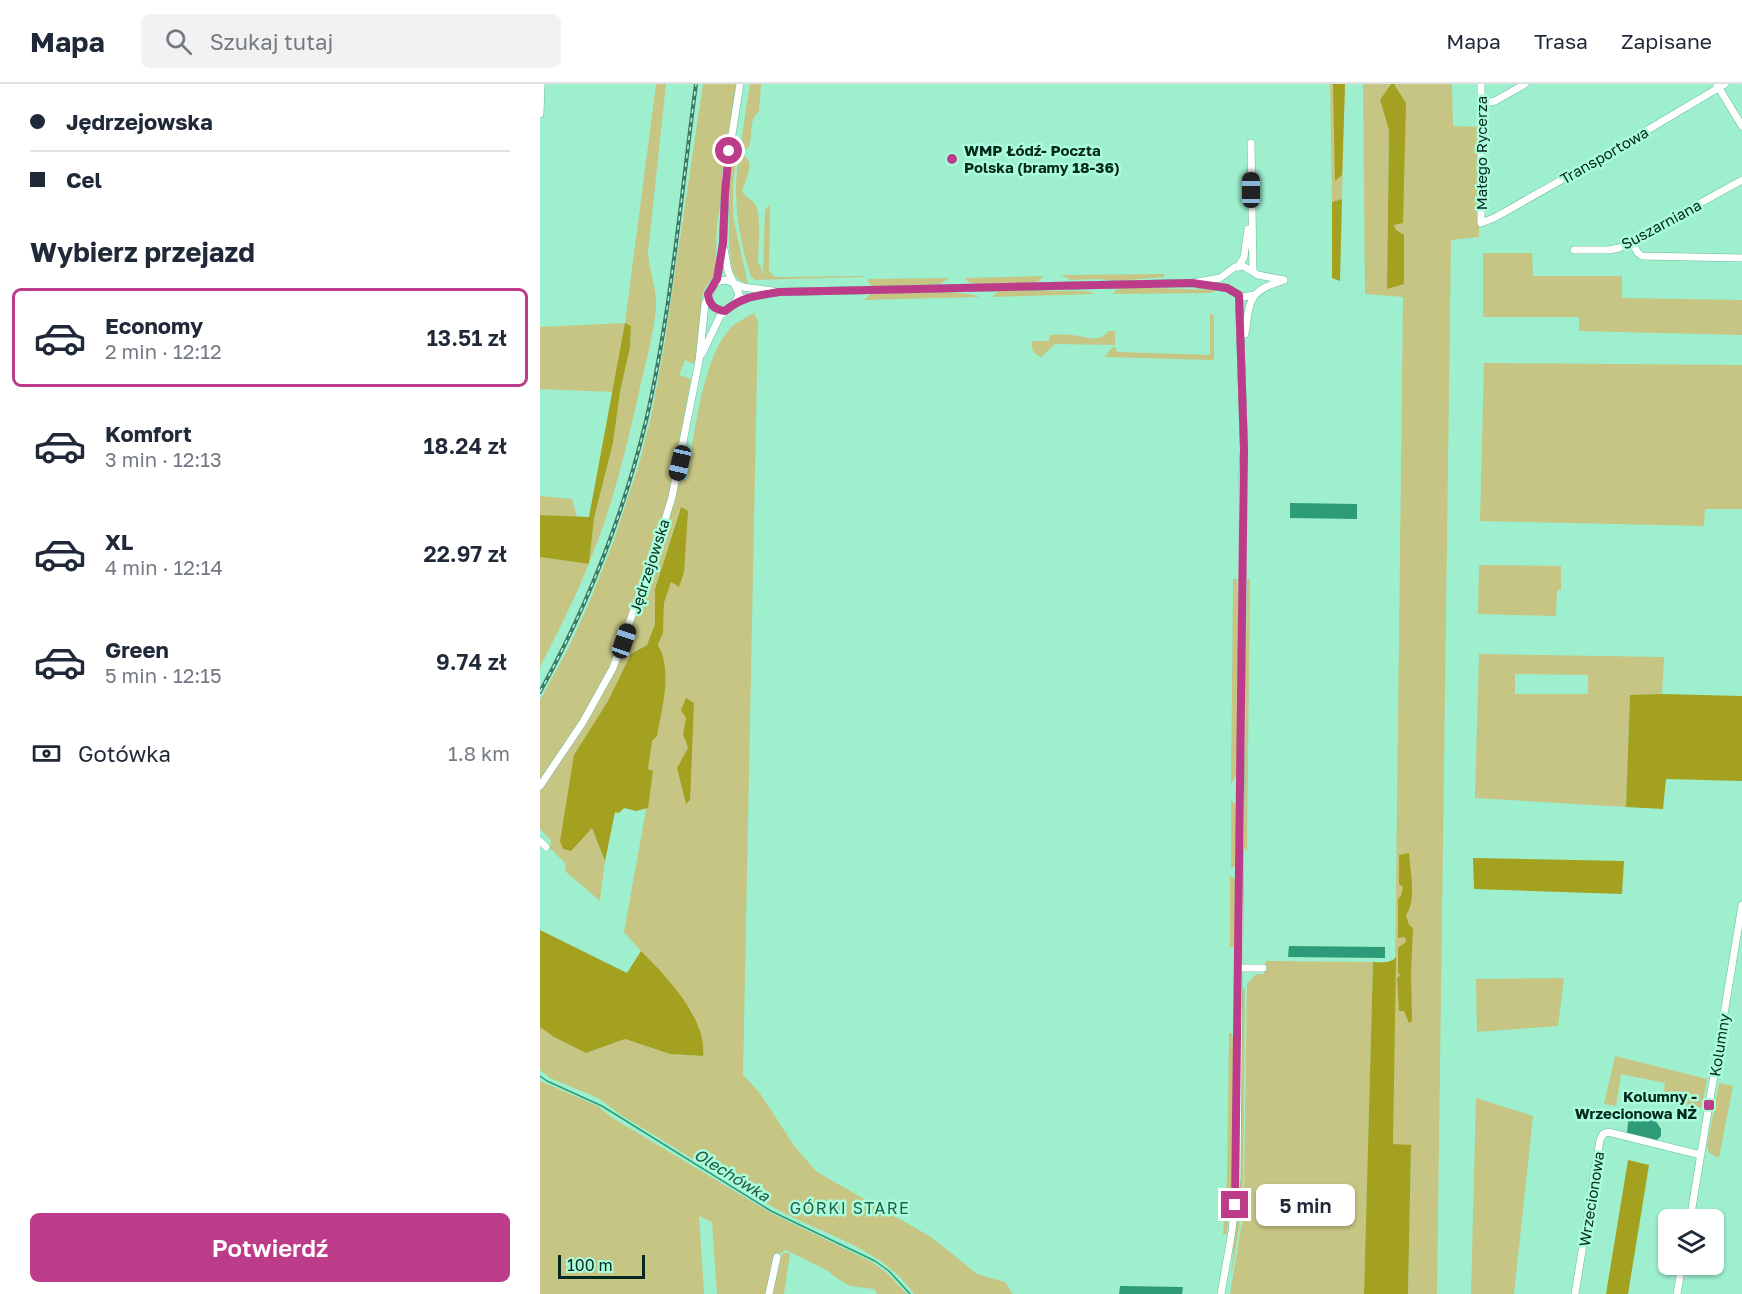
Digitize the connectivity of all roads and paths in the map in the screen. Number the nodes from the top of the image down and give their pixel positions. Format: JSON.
{"nodes":[{"id":1,"x":541,"y":84,"type":"edge"},
{"id":2,"x":740,"y":84,"type":"edge"},
{"id":3,"x":1481,"y":84,"type":"edge"},
{"id":4,"x":1525,"y":84,"type":"edge"},
{"id":5,"x":1720,"y":85,"type":"edge"},
{"id":6,"x":1481,"y":105,"type":"junction"},
{"id":7,"x":540,"y":114,"type":"edge"},
{"id":8,"x":1742,"y":126,"type":"edge"},
{"id":9,"x":1251,"y":143,"type":"dead end"},
{"id":10,"x":1742,"y":180,"type":"edge"},
{"id":11,"x":1251,"y":209,"type":"junction"},
{"id":12,"x":1481,"y":223,"type":"joint"},
{"id":13,"x":1631,"y":241,"type":"junction"},
{"id":14,"x":723,"y":243,"type":"junction"},
{"id":15,"x":1574,"y":250,"type":"dead end"},
{"id":16,"x":1742,"y":258,"type":"edge"},
{"id":17,"x":1238,"y":267,"type":"junction"},
{"id":18,"x":1229,"y":272,"type":"junction"},
{"id":19,"x":1256,"y":273,"type":"junction"},
{"id":20,"x":734,"y":281,"type":"junction"},
{"id":21,"x":716,"y":283,"type":"junction"},
{"id":22,"x":1192,"y":283,"type":"junction"},
{"id":23,"x":1260,"y":289,"type":"junction"},
{"id":24,"x":1231,"y":290,"type":"junction"},
{"id":25,"x":779,"y":292,"type":"junction"},
{"id":26,"x":708,"y":294,"type":"junction"},
{"id":27,"x":1239,"y":295,"type":"junction"},
{"id":28,"x":1254,"y":295,"type":"junction"},
{"id":29,"x":736,"y":302,"type":"junction"},
{"id":30,"x":725,"y":311,"type":"junction"},
{"id":31,"x":1242,"y":352,"type":"junction"},
{"id":32,"x":699,"y":361,"type":"junction"},
{"id":33,"x":540,"y":786,"type":"edge"},
{"id":34,"x":1742,"y":905,"type":"edge"},
{"id":35,"x":1239,"y":968,"type":"junction"},
{"id":36,"x":1263,"y":968,"type":"dead end"},
{"id":37,"x":1701,"y":1155,"type":"junction"},
{"id":38,"x":1692,"y":1209,"type":"edge"},
{"id":39,"x":777,"y":1257,"type":"dead end"},
{"id":40,"x":1680,"y":1275,"type":"edge"},
{"id":41,"x":769,"y":1294,"type":"edge"},
{"id":42,"x":1221,"y":1294,"type":"edge"},
{"id":43,"x":1575,"y":1294,"type":"edge"},
{"id":44,"x":1677,"y":1294,"type":"edge"}],
"edges":[{"from":1,"to":7,"type":"street"},
{"from":2,"to":14,"type":"street","name":"Jędrzejowska"},
{"from":3,"to":6,"type":"street","name":"Małego Rycerza"},
{"from":4,"to":6,"type":"street"},
{"from":5,"to":8,"type":"street"},
{"from":5,"to":12,"type":"street","name":"Transportowa"},
{"from":6,"to":12,"type":"street","name":"Małego Rycerza"},
{"from":9,"to":11,"type":"street"},
{"from":10,"to":13,"type":"street","name":"Suszarniana"},
{"from":11,"to":17,"type":"street"},
{"from":11,"to":19,"type":"street"},
{"from":13,"to":15,"type":"street","name":"Suszarniana"},
{"from":13,"to":16,"type":"street"},
{"from":14,"to":20,"type":"street","name":"Jędrzejowska"},
{"from":14,"to":21,"type":"street","name":"Jędrzejowska"},
{"from":17,"to":18,"type":"street"},
{"from":17,"to":19,"type":"street"},
{"from":18,"to":22,"type":"street"},
{"from":18,"to":24,"type":"street"},
{"from":19,"to":23,"type":"street"},
{"from":19,"to":23,"type":"street"},
{"from":20,"to":21,"type":"street"},
{"from":20,"to":25,"type":"street"},
{"from":20,"to":29,"type":"street","name":"Jędrzejowska"},
{"from":21,"to":26,"type":"street","name":"Jędrzejowska"},
{"from":22,"to":24,"type":"street"},
{"from":22,"to":25,"type":"street"},
{"from":23,"to":28,"type":"street"},
{"from":24,"to":27,"type":"street"},
{"from":25,"to":29,"type":"street"},
{"from":26,"to":30,"type":"street"},
{"from":26,"to":32,"type":"street","name":"Jędrzejowska"},
{"from":27,"to":28,"type":"street"},
{"from":27,"to":31,"type":"street"},
{"from":28,"to":31,"type":"street"},
{"from":29,"to":30,"type":"street","name":"Jędrzejowska"},
{"from":30,"to":32,"type":"street","name":"Jędrzejowska"},
{"from":31,"to":35,"type":"street"},
{"from":32,"to":33,"type":"street","name":"Jędrzejowska"},
{"from":34,"to":37,"type":"street","name":"Kolumny"},
{"from":35,"to":36,"type":"street"},
{"from":35,"to":42,"type":"street"},
{"from":37,"to":38,"type":"street","name":"Kolumny"},
{"from":37,"to":43,"type":"street","name":"Wrzecionowa"},
{"from":39,"to":41,"type":"street"},
{"from":40,"to":44,"type":"street"}]}
